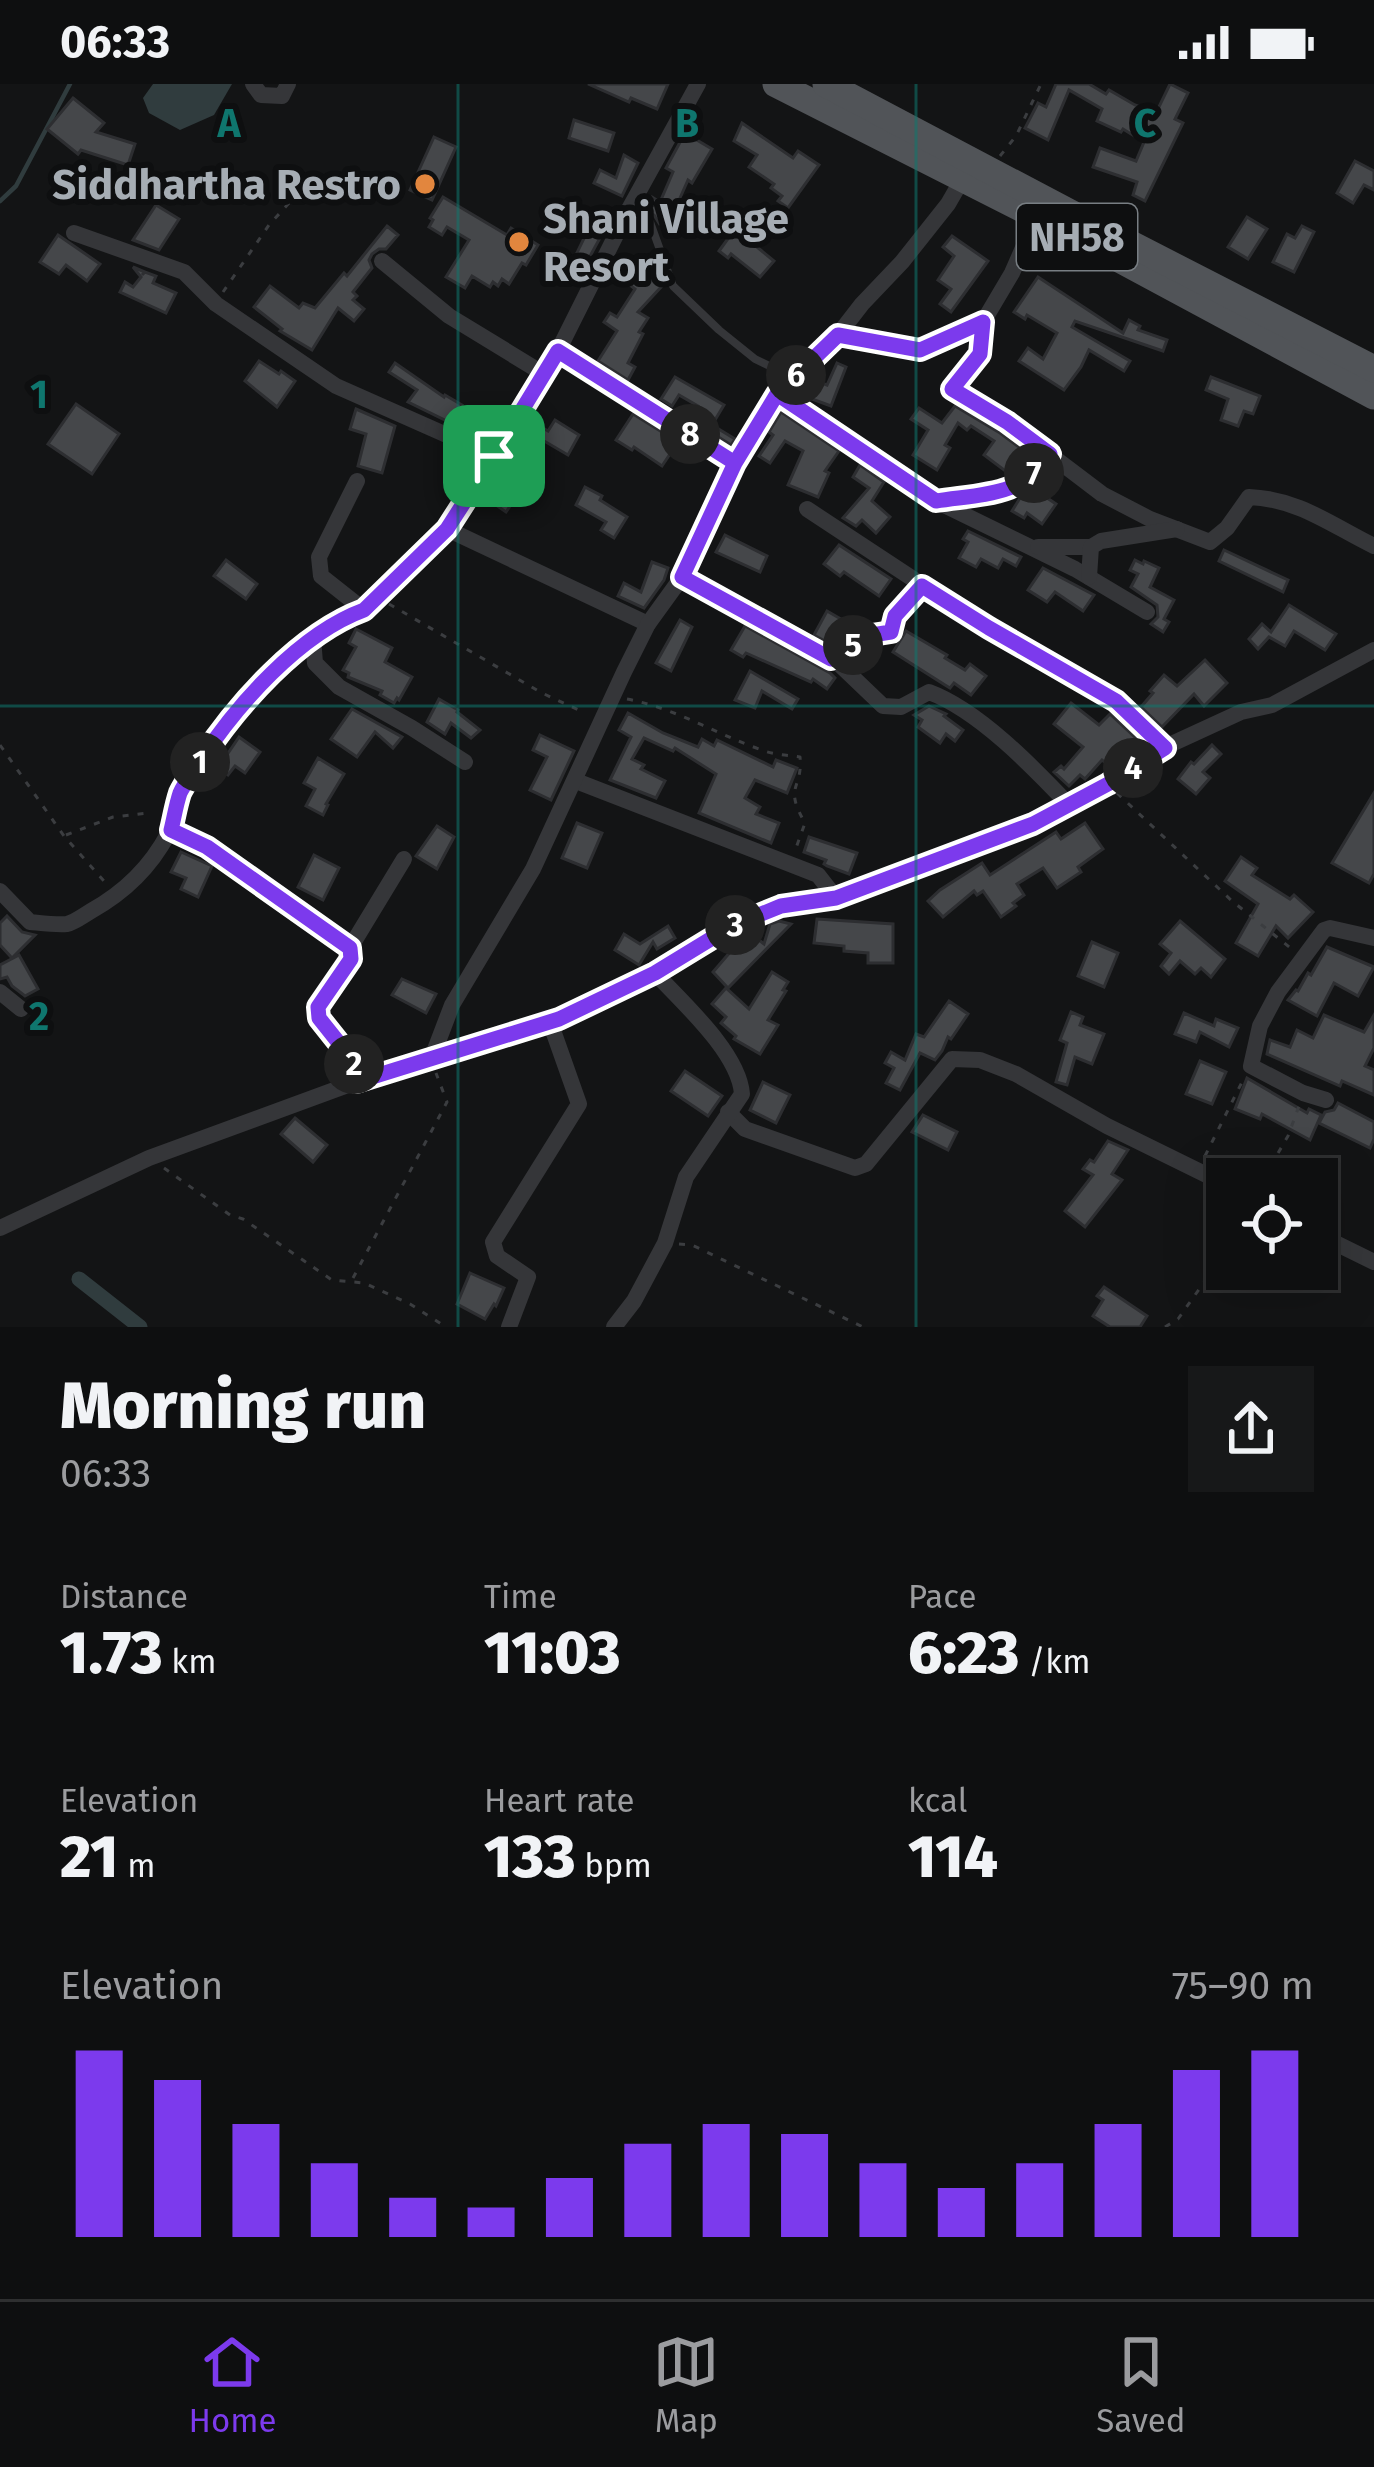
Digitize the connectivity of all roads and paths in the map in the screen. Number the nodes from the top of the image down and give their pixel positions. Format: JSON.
{"nodes":[{"id":1,"x":253,"y":84,"type":"edge"},
{"id":2,"x":288,"y":84,"type":"edge"},
{"id":3,"x":698,"y":84,"type":"edge"},
{"id":4,"x":776,"y":84,"type":"edge"},
{"id":5,"x":826,"y":84,"type":"edge"},
{"id":6,"x":1041,"y":84,"type":"edge"},
{"id":7,"x":975,"y":175,"type":"junction"},
{"id":8,"x":300,"y":191,"type":"dead end"},
{"id":9,"x":1036,"y":218,"type":"junction"},
{"id":10,"x":650,"y":222,"type":"dead end"},
{"id":11,"x":74,"y":232,"type":"dead end"},
{"id":12,"x":382,"y":261,"type":"dead end"},
{"id":13,"x":216,"y":304,"type":"junction"},
{"id":14,"x":983,"y":322,"type":"junction"},
{"id":15,"x":838,"y":335,"type":"junction"},
{"id":16,"x":558,"y":351,"type":"junction"},
{"id":17,"x":1374,"y":369,"type":"edge"},
{"id":18,"x":544,"y":374,"type":"junction"},
{"id":19,"x":793,"y":377,"type":"junction"},
{"id":20,"x":777,"y":394,"type":"junction"},
{"id":21,"x":1374,"y":396,"type":"edge"},
{"id":22,"x":1050,"y":454,"type":"junction"},
{"id":23,"x":494,"y":456,"type":"junction"},
{"id":24,"x":735,"y":463,"type":"junction"},
{"id":25,"x":357,"y":482,"type":"dead end"},
{"id":26,"x":936,"y":501,"type":"junction"},
{"id":27,"x":807,"y":509,"type":"dead end"},
{"id":28,"x":447,"y":529,"type":"junction"},
{"id":29,"x":1178,"y":529,"type":"junction"},
{"id":30,"x":1374,"y":546,"type":"edge"},
{"id":31,"x":1030,"y":547,"type":"junction"},
{"id":32,"x":1091,"y":547,"type":"junction"},
{"id":33,"x":682,"y":577,"type":"junction"},
{"id":34,"x":1089,"y":577,"type":"junction"},
{"id":35,"x":922,"y":586,"type":"junction"},
{"id":36,"x":370,"y":603,"type":"junction"},
{"id":37,"x":1147,"y":612,"type":"dead end"},
{"id":38,"x":648,"y":624,"type":"junction"},
{"id":39,"x":313,"y":638,"type":"junction"},
{"id":40,"x":1374,"y":650,"type":"edge"},
{"id":41,"x":831,"y":659,"type":"junction"},
{"id":42,"x":614,"y":694,"type":"junction"},
{"id":43,"x":602,"y":721,"type":"junction"},
{"id":44,"x":0,"y":746,"type":"edge"},
{"id":45,"x":1165,"y":748,"type":"junction"},
{"id":46,"x":465,"y":762,"type":"dead end"},
{"id":47,"x":575,"y":781,"type":"junction"},
{"id":48,"x":1108,"y":784,"type":"junction"},
{"id":49,"x":1069,"y":805,"type":"junction"},
{"id":50,"x":148,"y":813,"type":"dead end"},
{"id":51,"x":171,"y":830,"type":"junction"},
{"id":52,"x":64,"y":836,"type":"junction"},
{"id":53,"x":404,"y":859,"type":"dead end"},
{"id":54,"x":818,"y":875,"type":"junction"},
{"id":55,"x":0,"y":891,"type":"edge"},
{"id":56,"x":116,"y":897,"type":"junction"},
{"id":57,"x":836,"y":898,"type":"junction"},
{"id":58,"x":1374,"y":936,"type":"edge"},
{"id":59,"x":350,"y":948,"type":"junction"},
{"id":60,"x":1304,"y":958,"type":"junction"},
{"id":61,"x":655,"y":973,"type":"junction"},
{"id":62,"x":0,"y":992,"type":"edge"},
{"id":63,"x":21,"y":1010,"type":"dead end"},
{"id":64,"x":550,"y":1022,"type":"junction"},
{"id":65,"x":431,"y":1060,"type":"junction"},
{"id":66,"x":1251,"y":1066,"type":"junction"},
{"id":67,"x":356,"y":1082,"type":"junction"},
{"id":68,"x":1303,"y":1093,"type":"junction"},
{"id":69,"x":1326,"y":1100,"type":"dead end"},
{"id":70,"x":728,"y":1112,"type":"junction"},
{"id":71,"x":149,"y":1158,"type":"junction"},
{"id":72,"x":1275,"y":1158,"type":"edge"},
{"id":73,"x":1198,"y":1169,"type":"junction"},
{"id":74,"x":1206,"y":1173,"type":"edge"},
{"id":75,"x":0,"y":1228,"type":"edge"},
{"id":76,"x":665,"y":1243,"type":"junction"},
{"id":77,"x":1338,"y":1244,"type":"edge"},
{"id":78,"x":1374,"y":1262,"type":"edge"},
{"id":79,"x":1206,"y":1279,"type":"edge"},
{"id":80,"x":351,"y":1282,"type":"junction"},
{"id":81,"x":446,"y":1327,"type":"edge"},
{"id":82,"x":509,"y":1327,"type":"edge"},
{"id":83,"x":614,"y":1327,"type":"edge"},
{"id":84,"x":863,"y":1327,"type":"edge"},
{"id":85,"x":1165,"y":1327,"type":"edge"}],
"edges":[{"from":1,"to":2,"type":"street"},
{"from":3,"to":16,"type":"street"},
{"from":4,"to":7,"type":"main road","number":"NH58"},
{"from":5,"to":7,"type":"main road","number":"NH58"},
{"from":6,"to":7,"type":"path"},
{"from":7,"to":9,"type":"main road","number":"NH58"},
{"from":7,"to":15,"type":"street"},
{"from":7,"to":17,"type":"main road","number":"NH58"},
{"from":8,"to":13,"type":"path"},
{"from":9,"to":14,"type":"street"},
{"from":9,"to":21,"type":"main road","number":"NH58"},
{"from":10,"to":19,"type":"lane"},
{"from":11,"to":13,"type":"street"},
{"from":12,"to":18,"type":"street"},
{"from":13,"to":23,"type":"street"},
{"from":14,"to":15,"type":"street"},
{"from":14,"to":22,"type":"street"},
{"from":15,"to":19,"type":"street"},
{"from":16,"to":18,"type":"street"},
{"from":16,"to":24,"type":"street"},
{"from":18,"to":23,"type":"street"},
{"from":19,"to":20,"type":"street"},
{"from":20,"to":24,"type":"street"},
{"from":20,"to":26,"type":"street"},
{"from":22,"to":26,"type":"path"},
{"from":22,"to":29,"type":"street"},
{"from":23,"to":28,"type":"street"},
{"from":24,"to":33,"type":"street"},
{"from":25,"to":36,"type":"street"},
{"from":26,"to":31,"type":"street"},
{"from":27,"to":35,"type":"street"},
{"from":28,"to":36,"type":"street"},
{"from":28,"to":38,"type":"street"},
{"from":29,"to":30,"type":"street"},
{"from":29,"to":32,"type":"street"},
{"from":31,"to":32,"type":"street"},
{"from":31,"to":34,"type":"street"},
{"from":32,"to":34,"type":"street"},
{"from":33,"to":38,"type":"street"},
{"from":33,"to":41,"type":"street"},
{"from":34,"to":37,"type":"street"},
{"from":35,"to":41,"type":"path"},
{"from":35,"to":45,"type":"street"},
{"from":36,"to":39,"type":"street"},
{"from":36,"to":43,"type":"path"},
{"from":38,"to":42,"type":"street"},
{"from":39,"to":46,"type":"street"},
{"from":39,"to":51,"type":"street"},
{"from":40,"to":45,"type":"street"},
{"from":41,"to":49,"type":"street"},
{"from":42,"to":43,"type":"street"},
{"from":42,"to":54,"type":"path"},
{"from":43,"to":47,"type":"street"},
{"from":44,"to":52,"type":"path"},
{"from":45,"to":48,"type":"street"},
{"from":47,"to":54,"type":"street"},
{"from":47,"to":65,"type":"street"},
{"from":48,"to":49,"type":"street"},
{"from":48,"to":60,"type":"path"},
{"from":49,"to":57,"type":"street"},
{"from":50,"to":52,"type":"path"},
{"from":51,"to":56,"type":"street"},
{"from":51,"to":59,"type":"street"},
{"from":52,"to":56,"type":"path"},
{"from":53,"to":59,"type":"street"},
{"from":54,"to":57,"type":"street"},
{"from":55,"to":56,"type":"street"},
{"from":57,"to":61,"type":"street"},
{"from":58,"to":60,"type":"street"},
{"from":59,"to":67,"type":"street"},
{"from":60,"to":66,"type":"street"},
{"from":61,"to":64,"type":"street"},
{"from":61,"to":70,"type":"street"},
{"from":62,"to":63,"type":"street"},
{"from":64,"to":65,"type":"street"},
{"from":64,"to":82,"type":"street"},
{"from":65,"to":67,"type":"street"},
{"from":65,"to":80,"type":"path"},
{"from":66,"to":68,"type":"street"},
{"from":66,"to":73,"type":"path"},
{"from":67,"to":71,"type":"street"},
{"from":68,"to":69,"type":"street"},
{"from":68,"to":72,"type":"path"},
{"from":70,"to":73,"type":"street"},
{"from":70,"to":76,"type":"street"},
{"from":71,"to":75,"type":"street"},
{"from":71,"to":80,"type":"path"},
{"from":73,"to":74,"type":"street"},
{"from":76,"to":83,"type":"street"},
{"from":76,"to":84,"type":"path"},
{"from":77,"to":78,"type":"street"},
{"from":79,"to":85,"type":"path"},
{"from":80,"to":81,"type":"path"}]}
